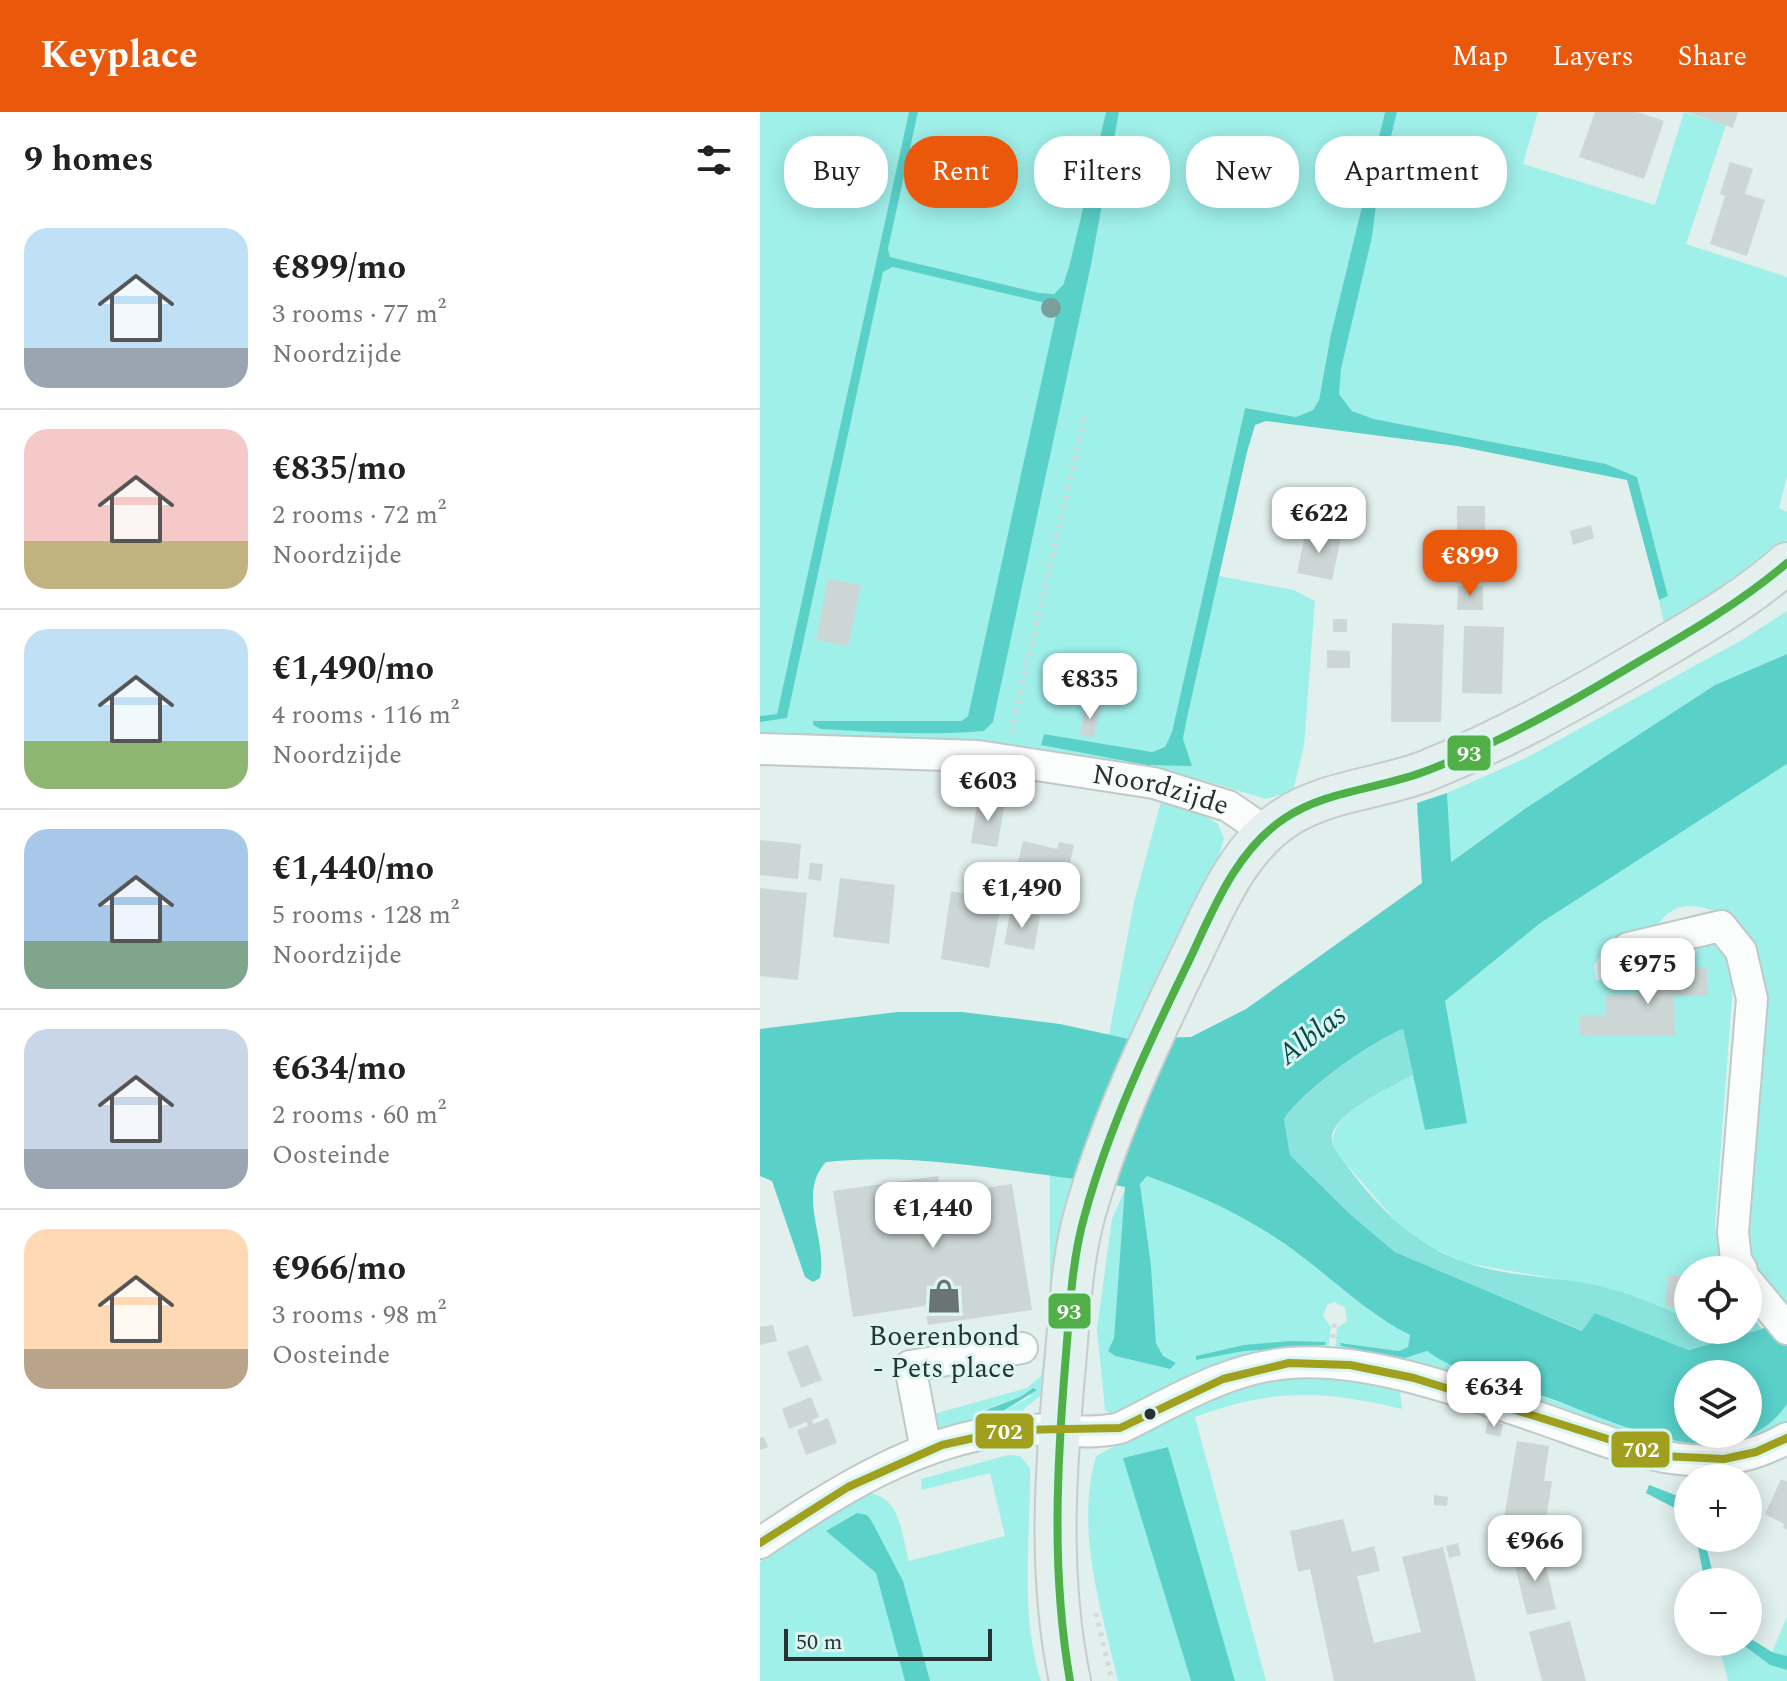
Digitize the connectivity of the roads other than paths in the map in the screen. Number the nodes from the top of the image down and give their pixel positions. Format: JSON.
{"nodes":[{"id":1,"x":1787,"y":563,"type":"edge"},
{"id":2,"x":760,"y":749,"type":"edge"},
{"id":3,"x":1266,"y":832,"type":"junction"},
{"id":4,"x":1628,"y":948,"type":"dead end"},
{"id":5,"x":1736,"y":1256,"type":"edge"},
{"id":6,"x":1762,"y":1299,"type":"edge"},
{"id":7,"x":1787,"y":1329,"type":"edge"},
{"id":8,"x":1022,"y":1348,"type":"dead end"},
{"id":9,"x":1059,"y":1428,"type":"junction"},
{"id":10,"x":1787,"y":1438,"type":"edge"},
{"id":11,"x":926,"y":1450,"type":"junction"},
{"id":12,"x":760,"y":1543,"type":"edge"},
{"id":13,"x":1070,"y":1681,"type":"edge"}],
"edges":[{"from":1,"to":3,"type":"main road","name":"Noordzijde"},
{"from":2,"to":3,"type":"street","name":"Noordzijde"},
{"from":3,"to":9,"type":"main road","name":"Noordzijde"},
{"from":4,"to":5,"type":"street"},
{"from":6,"to":7,"type":"street"},
{"from":8,"to":11,"type":"street"},
{"from":9,"to":10,"type":"street"},
{"from":9,"to":11,"type":"street"},
{"from":9,"to":13,"type":"main road","name":"Noordzijde"},
{"from":11,"to":12,"type":"street"}]}
